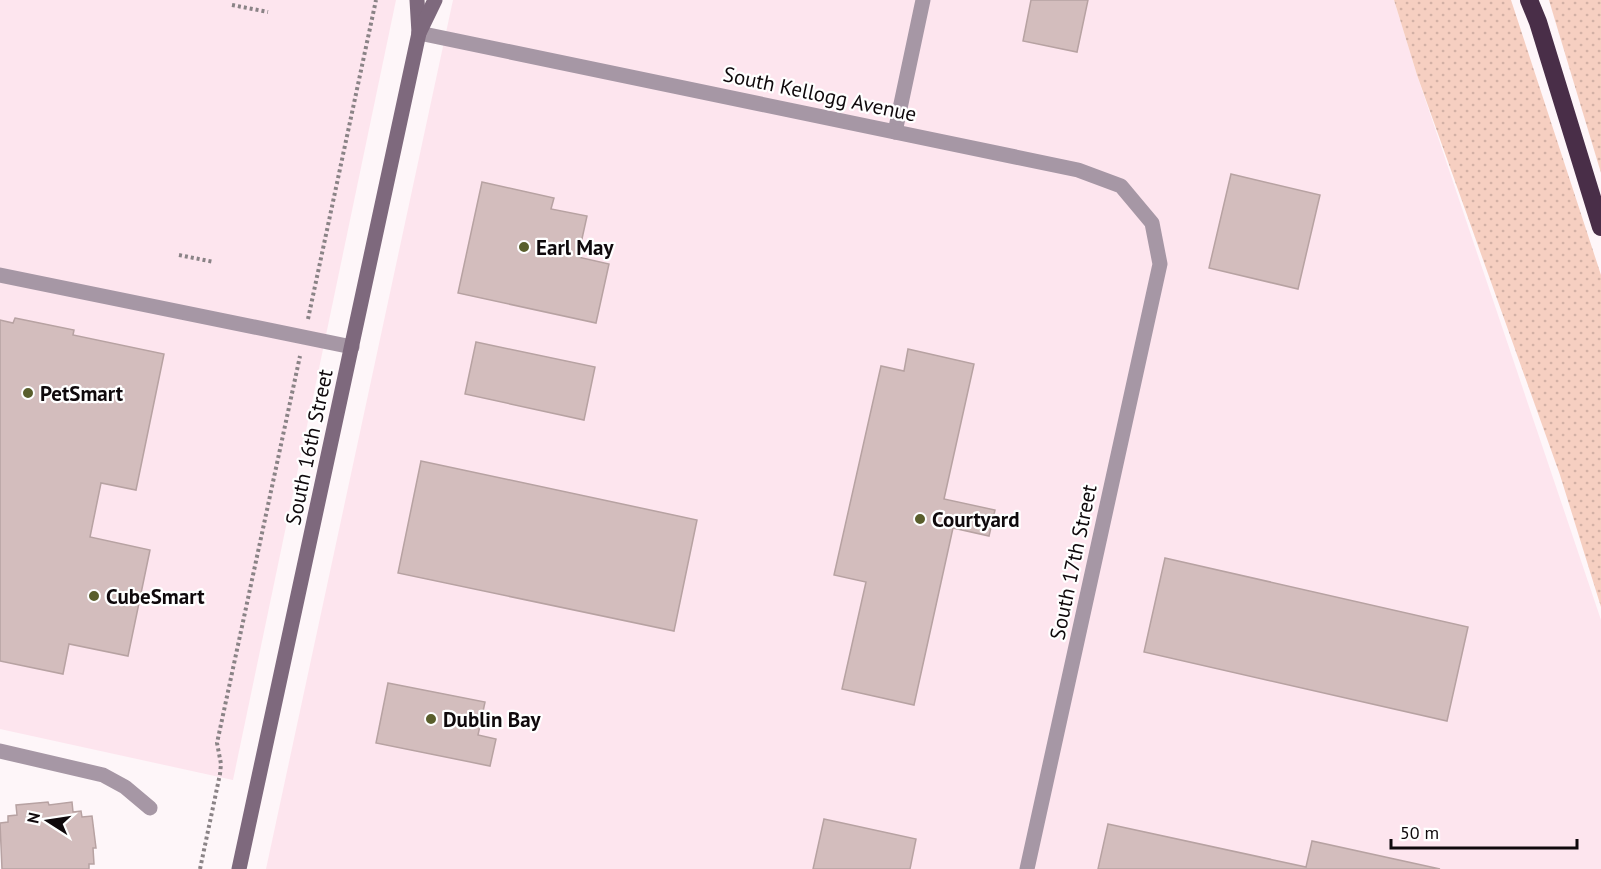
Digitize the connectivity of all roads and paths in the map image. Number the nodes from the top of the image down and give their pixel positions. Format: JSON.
{"nodes":[{"id":1,"x":376,"y":0,"type":"edge"},
{"id":2,"x":417,"y":0,"type":"edge"},
{"id":3,"x":435,"y":0,"type":"edge"},
{"id":4,"x":922,"y":0,"type":"edge"},
{"id":5,"x":1531,"y":0,"type":"edge"},
{"id":6,"x":232,"y":5,"type":"dead end"},
{"id":7,"x":268,"y":12,"type":"dead end"},
{"id":8,"x":419,"y":33,"type":"junction"},
{"id":9,"x":895,"y":132,"type":"junction"},
{"id":10,"x":1601,"y":227,"type":"edge"},
{"id":11,"x":179,"y":255,"type":"dead end"},
{"id":12,"x":214,"y":262,"type":"dead end"},
{"id":13,"x":1160,"y":264,"type":"joint"},
{"id":14,"x":0,"y":275,"type":"edge"},
{"id":15,"x":307,"y":321,"type":"dead end"},
{"id":16,"x":352,"y":347,"type":"junction"},
{"id":17,"x":300,"y":356,"type":"dead end"},
{"id":18,"x":0,"y":751,"type":"edge"},
{"id":19,"x":150,"y":808,"type":"dead end"},
{"id":20,"x":200,"y":869,"type":"edge"},
{"id":21,"x":239,"y":869,"type":"edge"},
{"id":22,"x":1028,"y":869,"type":"edge"}],
"edges":[{"from":1,"to":15,"type":"path"},
{"from":2,"to":8,"type":"main road","name":"South 16th Street"},
{"from":3,"to":8,"type":"main road","name":"South 16th Street"},
{"from":4,"to":9,"type":"street"},
{"from":5,"to":10,"type":"highway"},
{"from":6,"to":7,"type":"path"},
{"from":8,"to":9,"type":"street","name":"South Kellogg Avenue"},
{"from":8,"to":16,"type":"main road","name":"South 16th Street"},
{"from":9,"to":13,"type":"street","name":"South Kellogg Avenue"},
{"from":11,"to":12,"type":"path"},
{"from":13,"to":22,"type":"street","name":"South 17th Street"},
{"from":14,"to":16,"type":"street"},
{"from":16,"to":21,"type":"main road","name":"South 16th Street"},
{"from":17,"to":20,"type":"path"},
{"from":18,"to":19,"type":"street"}]}
